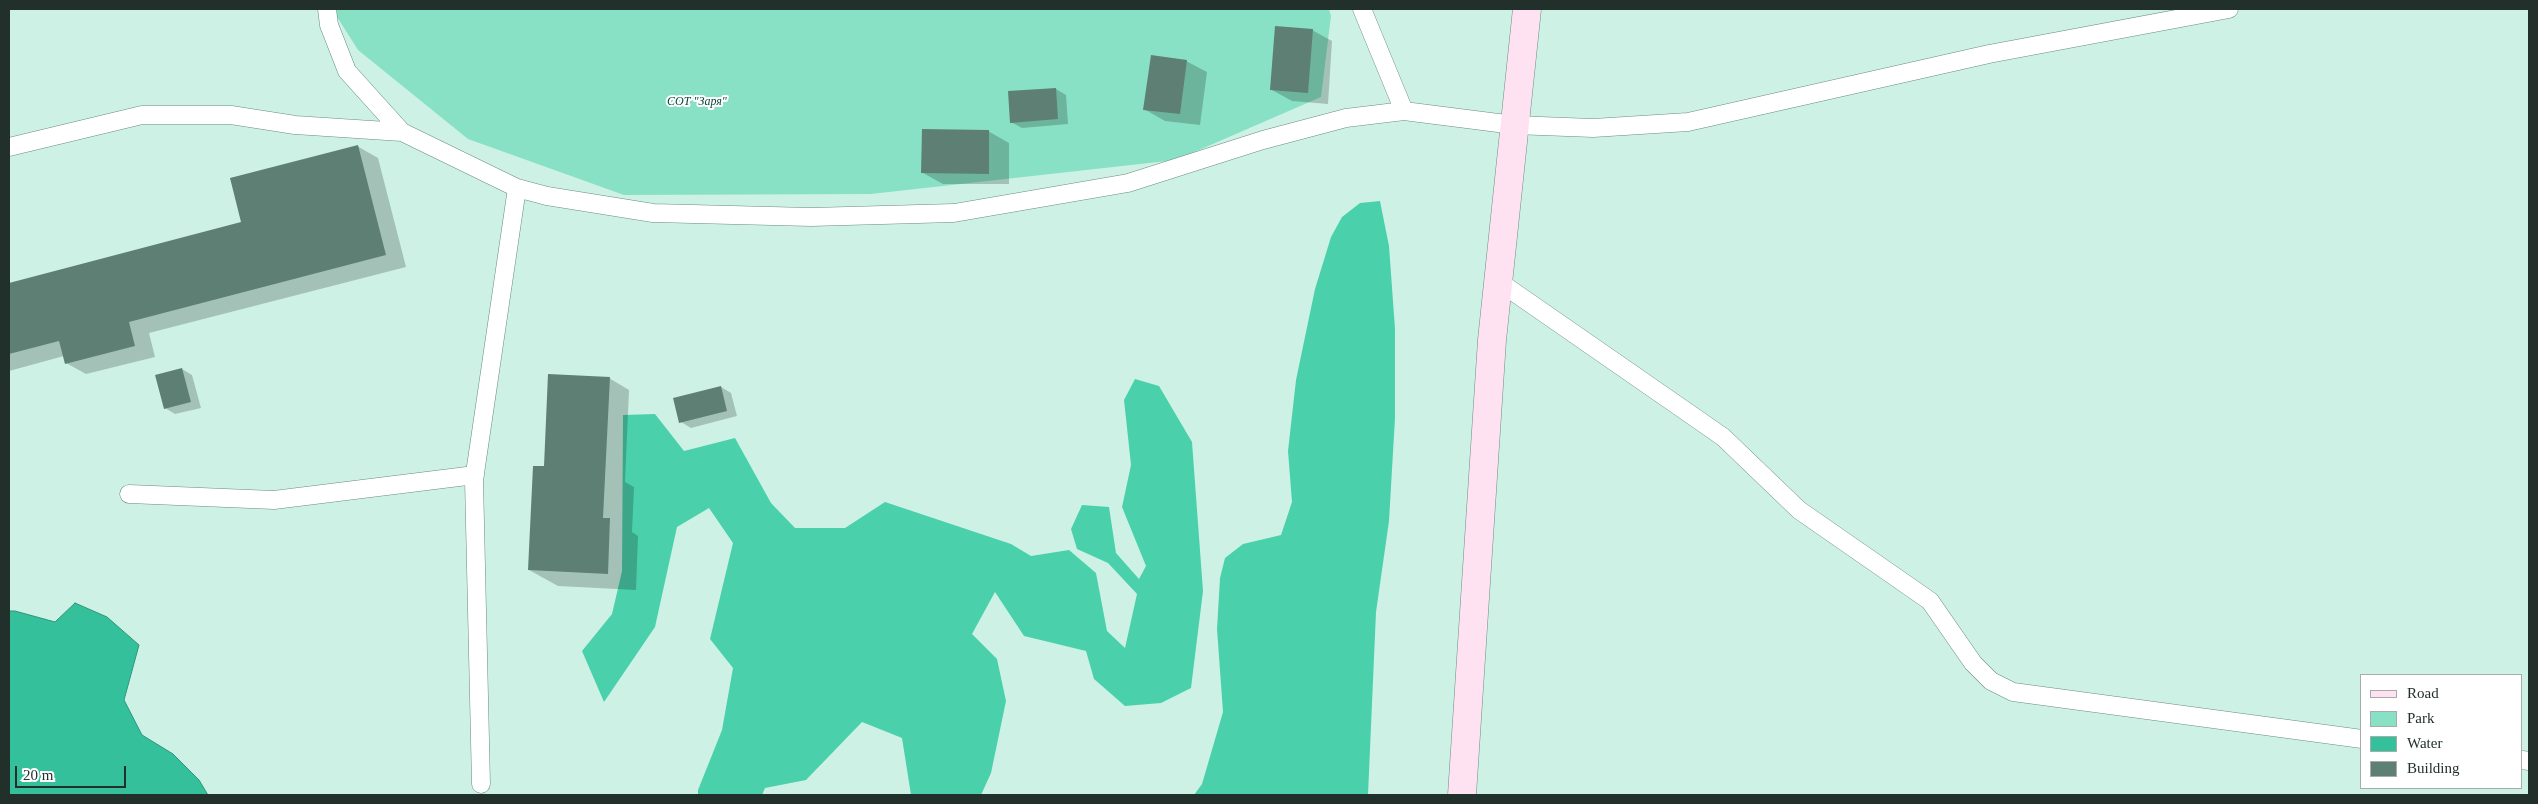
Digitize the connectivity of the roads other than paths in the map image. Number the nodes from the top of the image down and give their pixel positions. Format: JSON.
{"nodes":[{"id":1,"x":327,"y":9,"type":"edge"},
{"id":2,"x":1362,"y":9,"type":"edge"},
{"id":3,"x":1527,"y":9,"type":"edge"},
{"id":4,"x":2229,"y":9,"type":"edge"},
{"id":5,"x":1404,"y":111,"type":"junction"},
{"id":6,"x":1514,"y":125,"type":"junction"},
{"id":7,"x":402,"y":132,"type":"junction"},
{"id":8,"x":9,"y":147,"type":"edge"},
{"id":9,"x":517,"y":188,"type":"junction"},
{"id":10,"x":1498,"y":281,"type":"junction"},
{"id":11,"x":475,"y":474,"type":"junction"},
{"id":12,"x":129,"y":494,"type":"dead end"},
{"id":13,"x":2360,"y":738,"type":"edge"},
{"id":14,"x":481,"y":784,"type":"dead end"},
{"id":15,"x":1462,"y":795,"type":"edge"}],
"edges":[{"from":1,"to":7,"type":"lane"},
{"from":2,"to":5,"type":"lane"},
{"from":3,"to":6,"type":"main road"},
{"from":4,"to":6,"type":"lane"},
{"from":5,"to":6,"type":"lane"},
{"from":5,"to":9,"type":"lane"},
{"from":6,"to":10,"type":"main road"},
{"from":7,"to":8,"type":"lane"},
{"from":7,"to":9,"type":"lane"},
{"from":9,"to":11,"type":"lane"},
{"from":10,"to":13,"type":"lane"},
{"from":10,"to":15,"type":"main road"},
{"from":11,"to":12,"type":"lane"},
{"from":11,"to":14,"type":"lane"}]}
